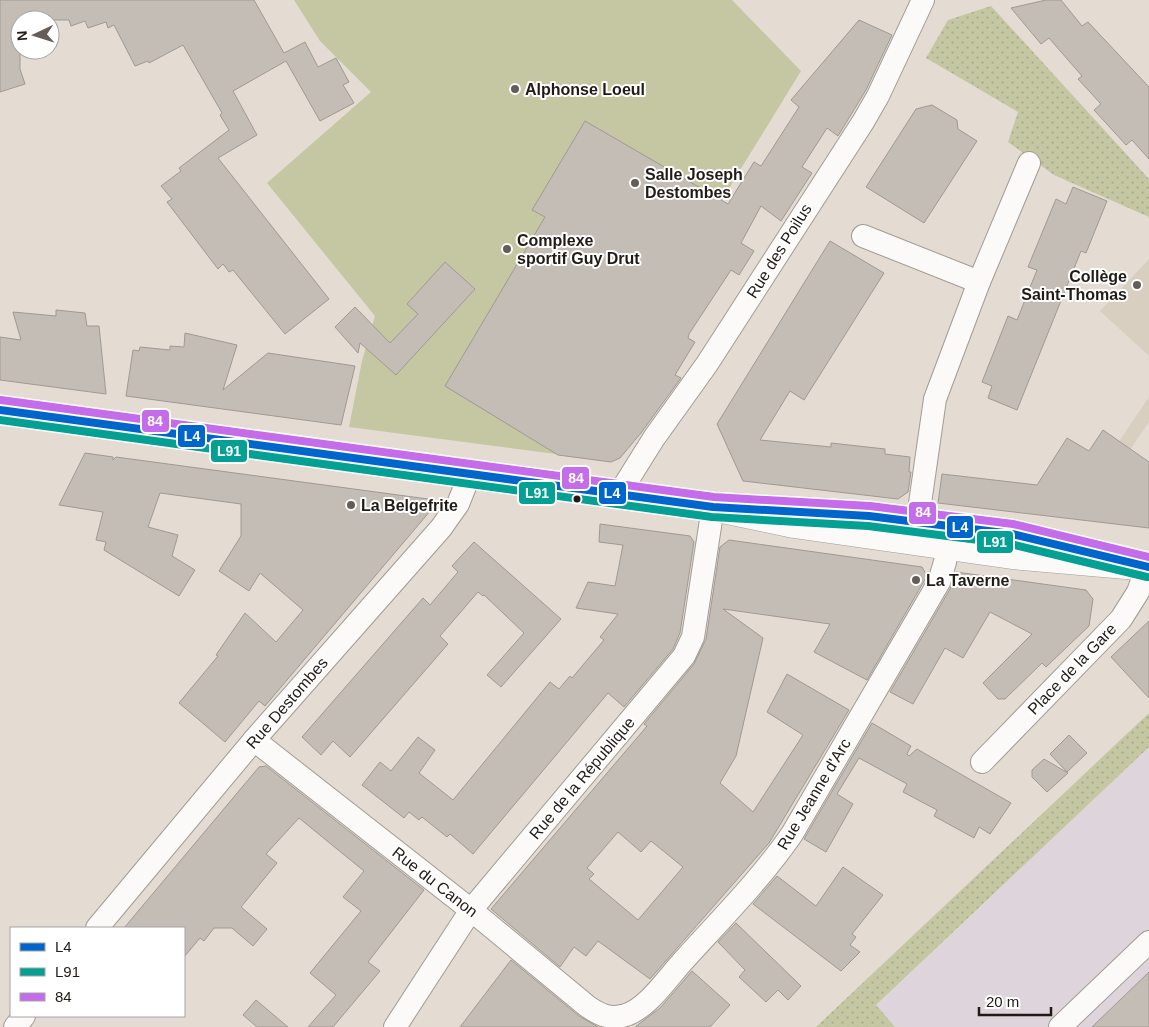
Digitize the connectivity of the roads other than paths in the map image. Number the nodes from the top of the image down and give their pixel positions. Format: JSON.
{"nodes":[{"id":1,"x":923,"y":0,"type":"edge"},
{"id":2,"x":1029,"y":163,"type":"dead end"},
{"id":3,"x":863,"y":236,"type":"dead end"},
{"id":4,"x":979,"y":282,"type":"junction"},
{"id":5,"x":0,"y":410,"type":"edge"},
{"id":6,"x":470,"y":474,"type":"junction"},
{"id":7,"x":619,"y":494,"type":"junction"},
{"id":8,"x":713,"y":507,"type":"junction"},
{"id":9,"x":916,"y":532,"type":"junction"},
{"id":10,"x":950,"y":536,"type":"junction"},
{"id":11,"x":1148,"y":567,"type":"edge"},
{"id":12,"x":254,"y":740,"type":"junction"},
{"id":13,"x":982,"y":762,"type":"dead end"},
{"id":14,"x":471,"y":910,"type":"junction"},
{"id":15,"x":98,"y":927,"type":"edge"},
{"id":16,"x":1149,"y":942,"type":"edge"},
{"id":17,"x":23,"y":1017,"type":"edge"},
{"id":18,"x":617,"y":1017,"type":"joint"},
{"id":19,"x":15,"y":1027,"type":"edge"},
{"id":20,"x":395,"y":1027,"type":"edge"},
{"id":21,"x":1060,"y":1027,"type":"edge"}],
"edges":[{"from":1,"to":7,"type":"street","name":"Rue des Poilus"},
{"from":2,"to":4,"type":"street"},
{"from":3,"to":4,"type":"street"},
{"from":4,"to":9,"type":"street"},
{"from":5,"to":6,"type":"main road"},
{"from":6,"to":7,"type":"main road"},
{"from":6,"to":12,"type":"street","name":"Rue Destombes"},
{"from":7,"to":8,"type":"main road"},
{"from":8,"to":9,"type":"main road"},
{"from":8,"to":14,"type":"street","name":"Rue de la République"},
{"from":9,"to":10,"type":"main road"},
{"from":10,"to":11,"type":"main road"},
{"from":10,"to":18,"type":"street","name":"Rue Jeanne d'Arc"},
{"from":11,"to":13,"type":"street","name":"Place de la Gare"},
{"from":12,"to":14,"type":"street","name":"Rue du Canon"},
{"from":12,"to":15,"type":"street","name":"Rue Destombes"},
{"from":14,"to":18,"type":"street","name":"Rue du Canon"},
{"from":14,"to":20,"type":"street","name":"Rue de la République"},
{"from":16,"to":21,"type":"street"},
{"from":17,"to":19,"type":"street"}]}
